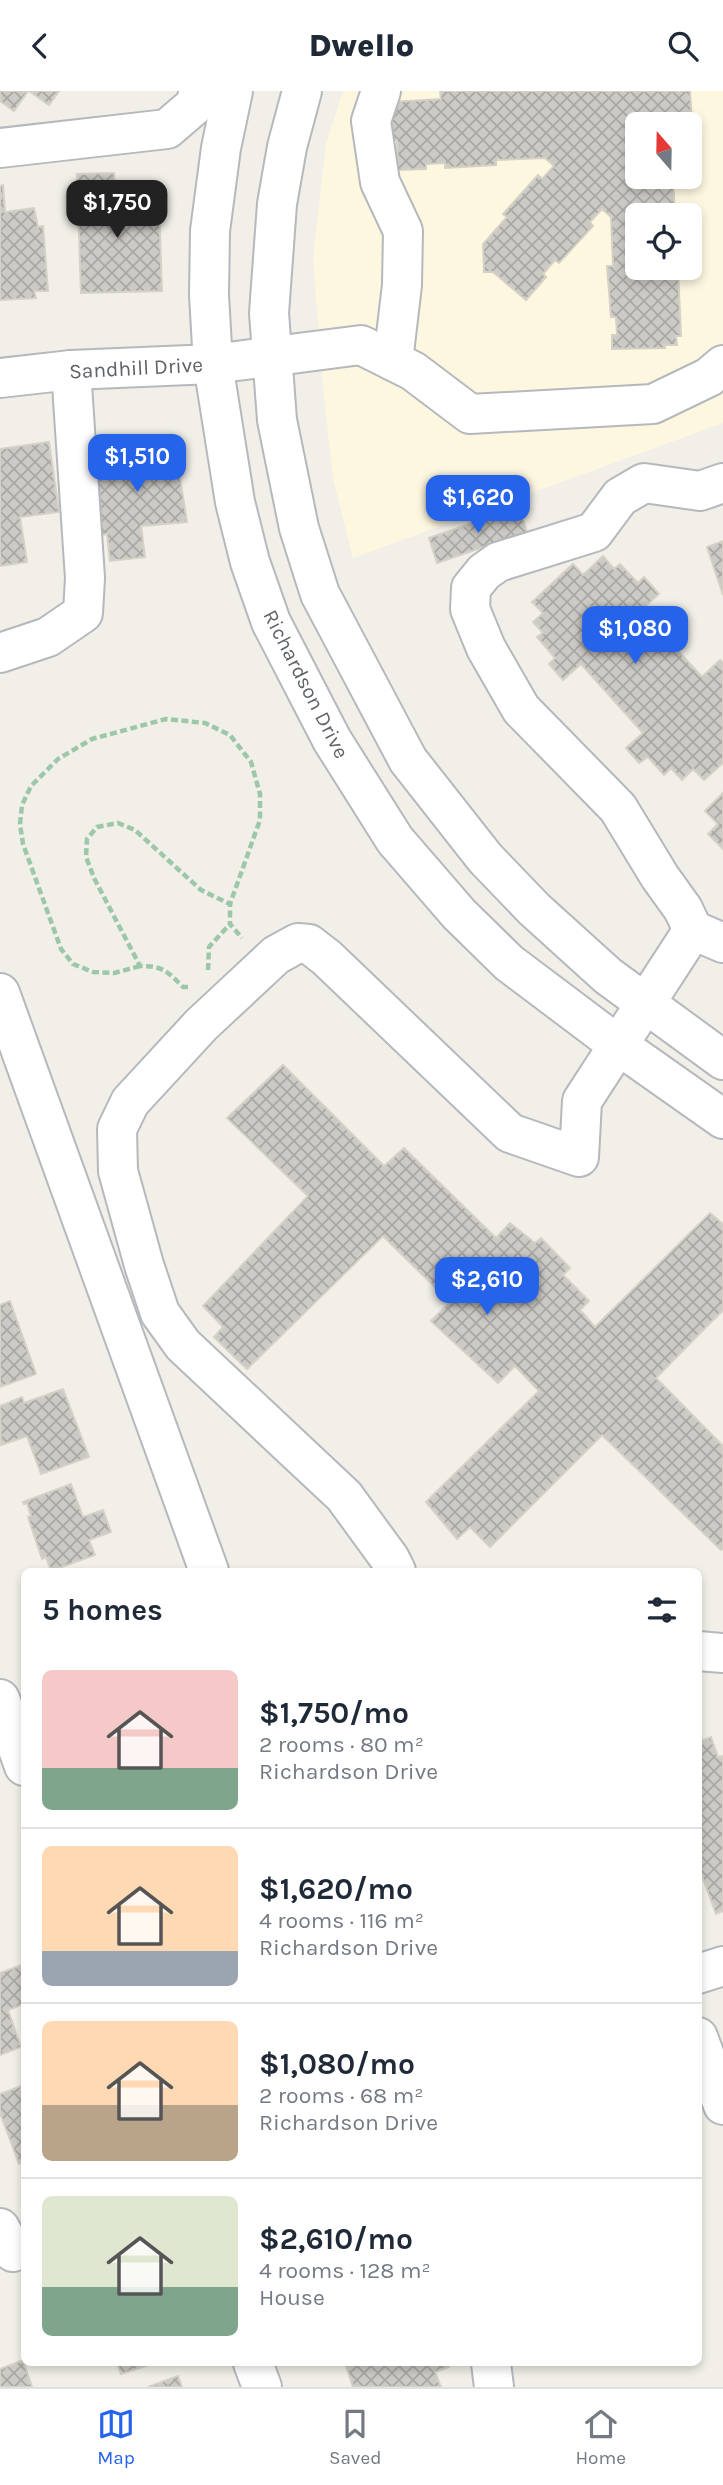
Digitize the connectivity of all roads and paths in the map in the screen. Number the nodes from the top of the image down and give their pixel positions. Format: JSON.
{"nodes":[{"id":1,"x":199,"y":91,"type":"edge"},
{"id":2,"x":233,"y":91,"type":"edge"},
{"id":3,"x":302,"y":91,"type":"edge"},
{"id":4,"x":381,"y":91,"type":"edge"},
{"id":5,"x":0,"y":148,"type":"edge"},
{"id":6,"x":271,"y":358,"type":"junction"},
{"id":7,"x":393,"y":361,"type":"junction"},
{"id":8,"x":213,"y":364,"type":"junction"},
{"id":9,"x":723,"y":365,"type":"edge"},
{"id":10,"x":71,"y":370,"type":"junction"},
{"id":11,"x":0,"y":378,"type":"edge"},
{"id":12,"x":723,"y":483,"type":"edge"},
{"id":13,"x":0,"y":653,"type":"edge"},
{"id":14,"x":230,"y":904,"type":"junction"},
{"id":15,"x":230,"y":924,"type":"junction"},
{"id":16,"x":708,"y":937,"type":"edge"},
{"id":17,"x":245,"y":941,"type":"dead end"},
{"id":18,"x":140,"y":967,"type":"junction"},
{"id":19,"x":206,"y":976,"type":"dead end"},
{"id":20,"x":197,"y":986,"type":"dead end"},
{"id":21,"x":0,"y":993,"type":"edge"},
{"id":22,"x":645,"y":1003,"type":"junction"},
{"id":23,"x":618,"y":1045,"type":"junction"},
{"id":24,"x":723,"y":1060,"type":"edge"},
{"id":25,"x":723,"y":1119,"type":"edge"},
{"id":26,"x":207,"y":1568,"type":"edge"},
{"id":27,"x":394,"y":1568,"type":"edge"},
{"id":28,"x":702,"y":1651,"type":"edge"},
{"id":29,"x":723,"y":1653,"type":"edge"},
{"id":30,"x":0,"y":1699,"type":"edge"},
{"id":31,"x":18,"y":1764,"type":"edge"},
{"id":32,"x":723,"y":1966,"type":"edge"},
{"id":33,"x":702,"y":1974,"type":"edge"},
{"id":34,"x":702,"y":2049,"type":"edge"},
{"id":35,"x":723,"y":2105,"type":"edge"},
{"id":36,"x":254,"y":2366,"type":"edge"},
{"id":37,"x":492,"y":2366,"type":"edge"},
{"id":38,"x":262,"y":2387,"type":"edge"},
{"id":39,"x":495,"y":2387,"type":"edge"}],
"edges":[{"from":1,"to":5,"type":"street"},
{"from":2,"to":8,"type":"street","name":"Richardson Drive"},
{"from":3,"to":6,"type":"street"},
{"from":4,"to":7,"type":"street"},
{"from":6,"to":7,"type":"street","name":"Sandhill Drive"},
{"from":6,"to":8,"type":"street","name":"Sandhill Drive"},
{"from":6,"to":22,"type":"street"},
{"from":7,"to":9,"type":"street","name":"Sandhill Drive"},
{"from":8,"to":10,"type":"street","name":"Sandhill Drive"},
{"from":8,"to":23,"type":"street","name":"Richardson Drive"},
{"from":10,"to":11,"type":"street","name":"Sandhill Drive"},
{"from":10,"to":13,"type":"street"},
{"from":12,"to":16,"type":"street"},
{"from":14,"to":15,"type":"path"},
{"from":14,"to":18,"type":"path"},
{"from":14,"to":18,"type":"path"},
{"from":15,"to":17,"type":"path"},
{"from":15,"to":19,"type":"path"},
{"from":16,"to":22,"type":"street"},
{"from":18,"to":20,"type":"path"},
{"from":21,"to":26,"type":"street"},
{"from":22,"to":23,"type":"street"},
{"from":22,"to":24,"type":"street"},
{"from":23,"to":25,"type":"street","name":"Richardson Drive"},
{"from":23,"to":27,"type":"street"},
{"from":28,"to":29,"type":"street"},
{"from":30,"to":31,"type":"street"},
{"from":32,"to":33,"type":"street"},
{"from":34,"to":35,"type":"street"},
{"from":36,"to":38,"type":"street"},
{"from":37,"to":39,"type":"street"}]}
